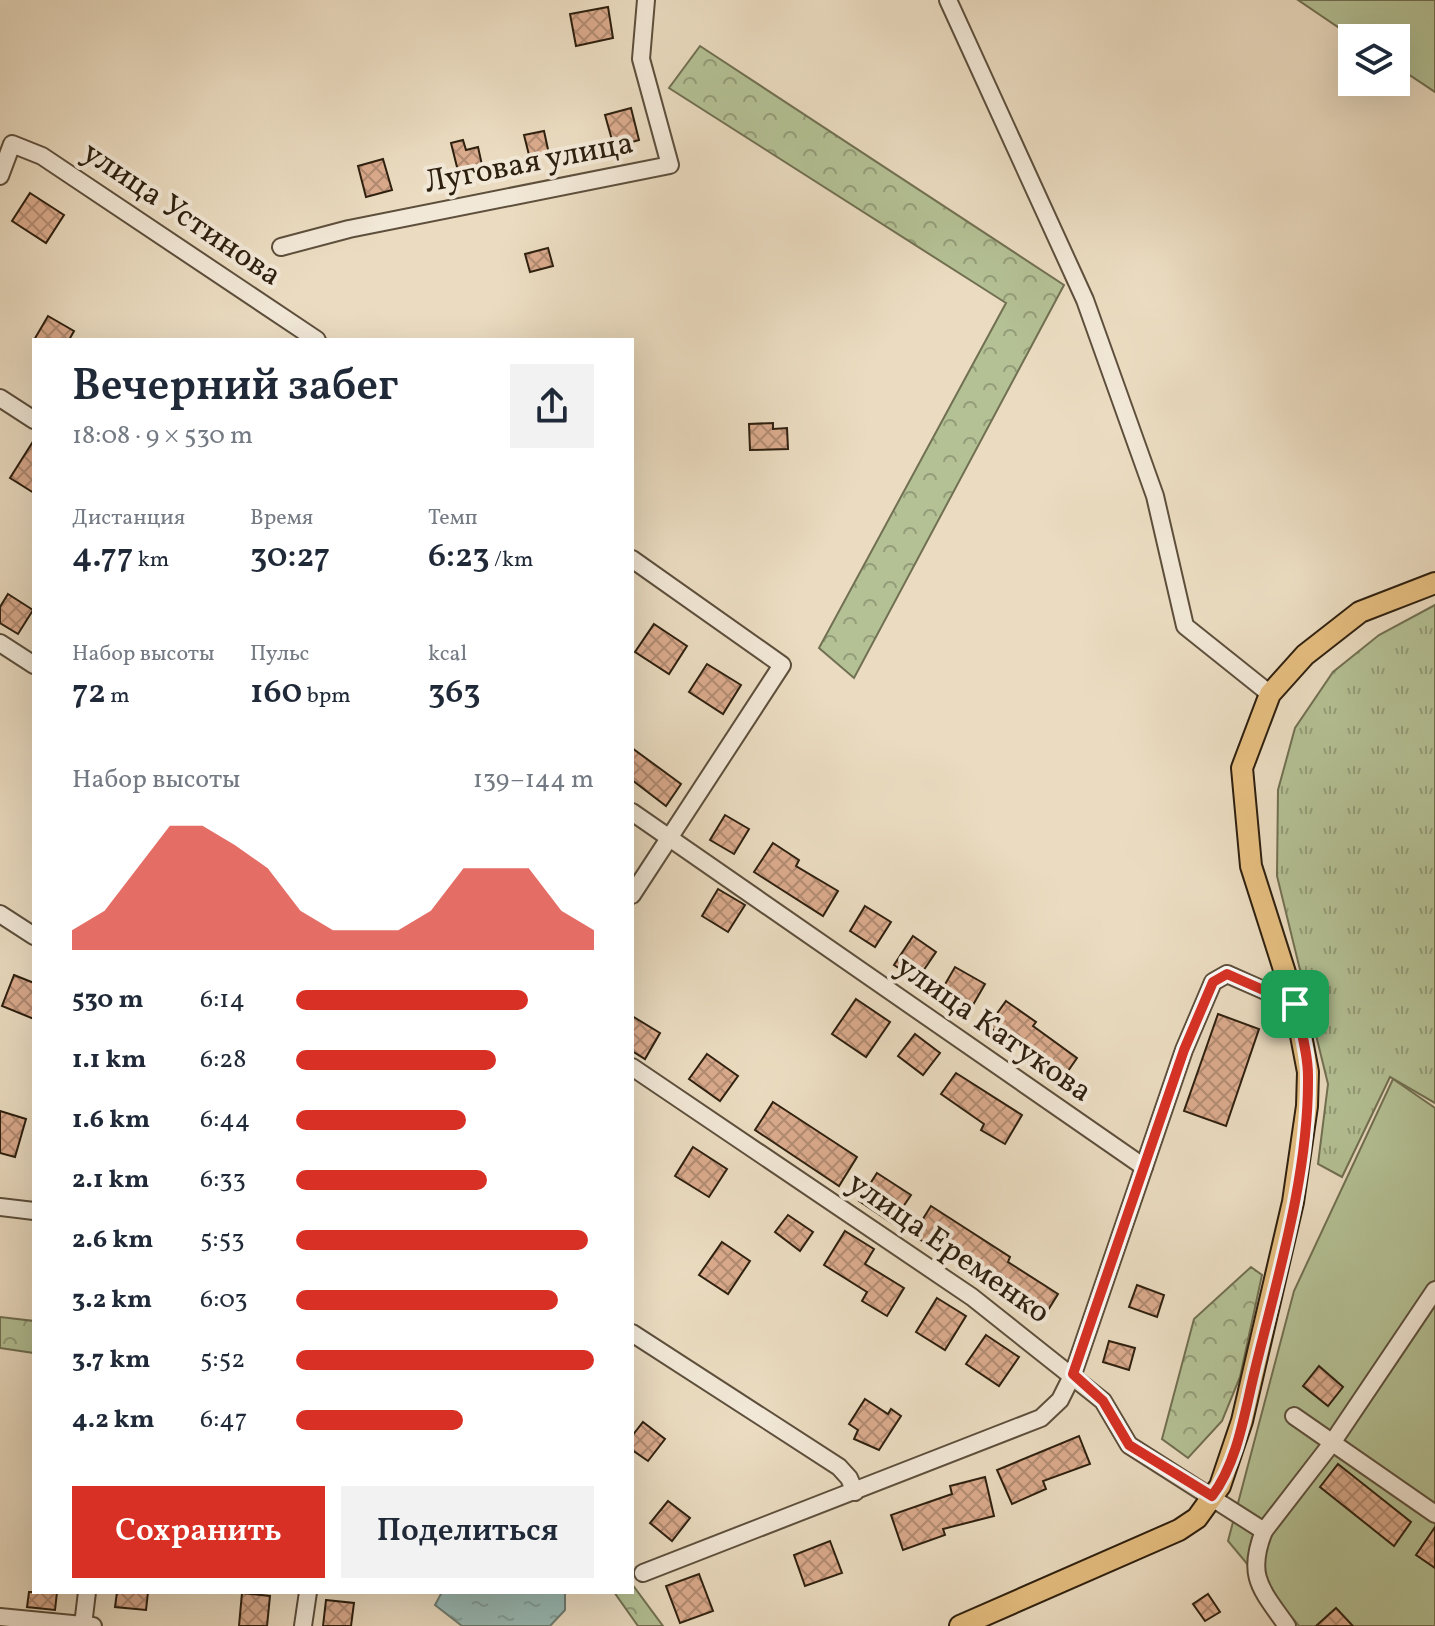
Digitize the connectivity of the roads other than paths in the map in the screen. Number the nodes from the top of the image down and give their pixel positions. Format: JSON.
{"nodes":[{"id":1,"x":646,"y":0,"type":"edge"},
{"id":2,"x":948,"y":0,"type":"edge"},
{"id":3,"x":0,"y":176,"type":"edge"},
{"id":4,"x":281,"y":247,"type":"dead end"},
{"id":5,"x":314,"y":338,"type":"edge"},
{"id":6,"x":0,"y":398,"type":"edge"},
{"id":7,"x":32,"y":419,"type":"edge"},
{"id":8,"x":634,"y":560,"type":"edge"},
{"id":9,"x":1435,"y":583,"type":"edge"},
{"id":10,"x":0,"y":643,"type":"edge"},
{"id":11,"x":32,"y":664,"type":"edge"},
{"id":12,"x":1270,"y":694,"type":"junction"},
{"id":13,"x":634,"y":813,"type":"edge"},
{"id":14,"x":670,"y":839,"type":"junction"},
{"id":15,"x":634,"y":892,"type":"edge"},
{"id":16,"x":0,"y":914,"type":"edge"},
{"id":17,"x":32,"y":935,"type":"edge"},
{"id":18,"x":1295,"y":1004,"type":"junction"},
{"id":19,"x":634,"y":1068,"type":"edge"},
{"id":20,"x":1144,"y":1167,"type":"junction"},
{"id":21,"x":0,"y":1207,"type":"edge"},
{"id":22,"x":32,"y":1211,"type":"edge"},
{"id":23,"x":1435,"y":1290,"type":"edge"},
{"id":24,"x":634,"y":1334,"type":"edge"},
{"id":25,"x":1073,"y":1374,"type":"junction"},
{"id":26,"x":1294,"y":1416,"type":"dead end"},
{"id":27,"x":1332,"y":1443,"type":"junction"},
{"id":28,"x":855,"y":1492,"type":"junction"},
{"id":29,"x":1212,"y":1496,"type":"junction"},
{"id":30,"x":1435,"y":1514,"type":"edge"},
{"id":31,"x":1264,"y":1531,"type":"junction"},
{"id":32,"x":643,"y":1573,"type":"dead end"},
{"id":33,"x":87,"y":1594,"type":"edge"},
{"id":34,"x":308,"y":1594,"type":"edge"},
{"id":35,"x":0,"y":1617,"type":"edge"},
{"id":36,"x":83,"y":1625,"type":"edge"},
{"id":37,"x":93,"y":1626,"type":"edge"},
{"id":38,"x":303,"y":1626,"type":"edge"},
{"id":39,"x":960,"y":1626,"type":"edge"},
{"id":40,"x":1287,"y":1626,"type":"edge"}],
"edges":[{"from":1,"to":4,"type":"street","name":"Луговая улица"},
{"from":2,"to":12,"type":"street"},
{"from":3,"to":5,"type":"street","name":"улица Устинова"},
{"from":6,"to":7,"type":"street"},
{"from":8,"to":14,"type":"street"},
{"from":9,"to":12,"type":"main road"},
{"from":10,"to":11,"type":"street"},
{"from":12,"to":18,"type":"main road"},
{"from":13,"to":14,"type":"street","name":"улица Катукова"},
{"from":14,"to":15,"type":"street"},
{"from":14,"to":20,"type":"street","name":"улица Катукова"},
{"from":16,"to":17,"type":"street"},
{"from":18,"to":20,"type":"street"},
{"from":18,"to":29,"type":"main road"},
{"from":19,"to":25,"type":"street","name":"улица Еременко"},
{"from":20,"to":25,"type":"street"},
{"from":21,"to":22,"type":"street"},
{"from":23,"to":27,"type":"street"},
{"from":24,"to":28,"type":"street"},
{"from":25,"to":28,"type":"street"},
{"from":25,"to":29,"type":"street","name":"улица Еременко"},
{"from":26,"to":27,"type":"street"},
{"from":27,"to":30,"type":"street"},
{"from":27,"to":31,"type":"street"},
{"from":28,"to":32,"type":"street"},
{"from":29,"to":31,"type":"street","name":"улица Еременко"},
{"from":29,"to":39,"type":"main road"},
{"from":31,"to":40,"type":"street"},
{"from":33,"to":36,"type":"street"},
{"from":34,"to":38,"type":"street"},
{"from":35,"to":36,"type":"street"},
{"from":36,"to":37,"type":"street"}]}
